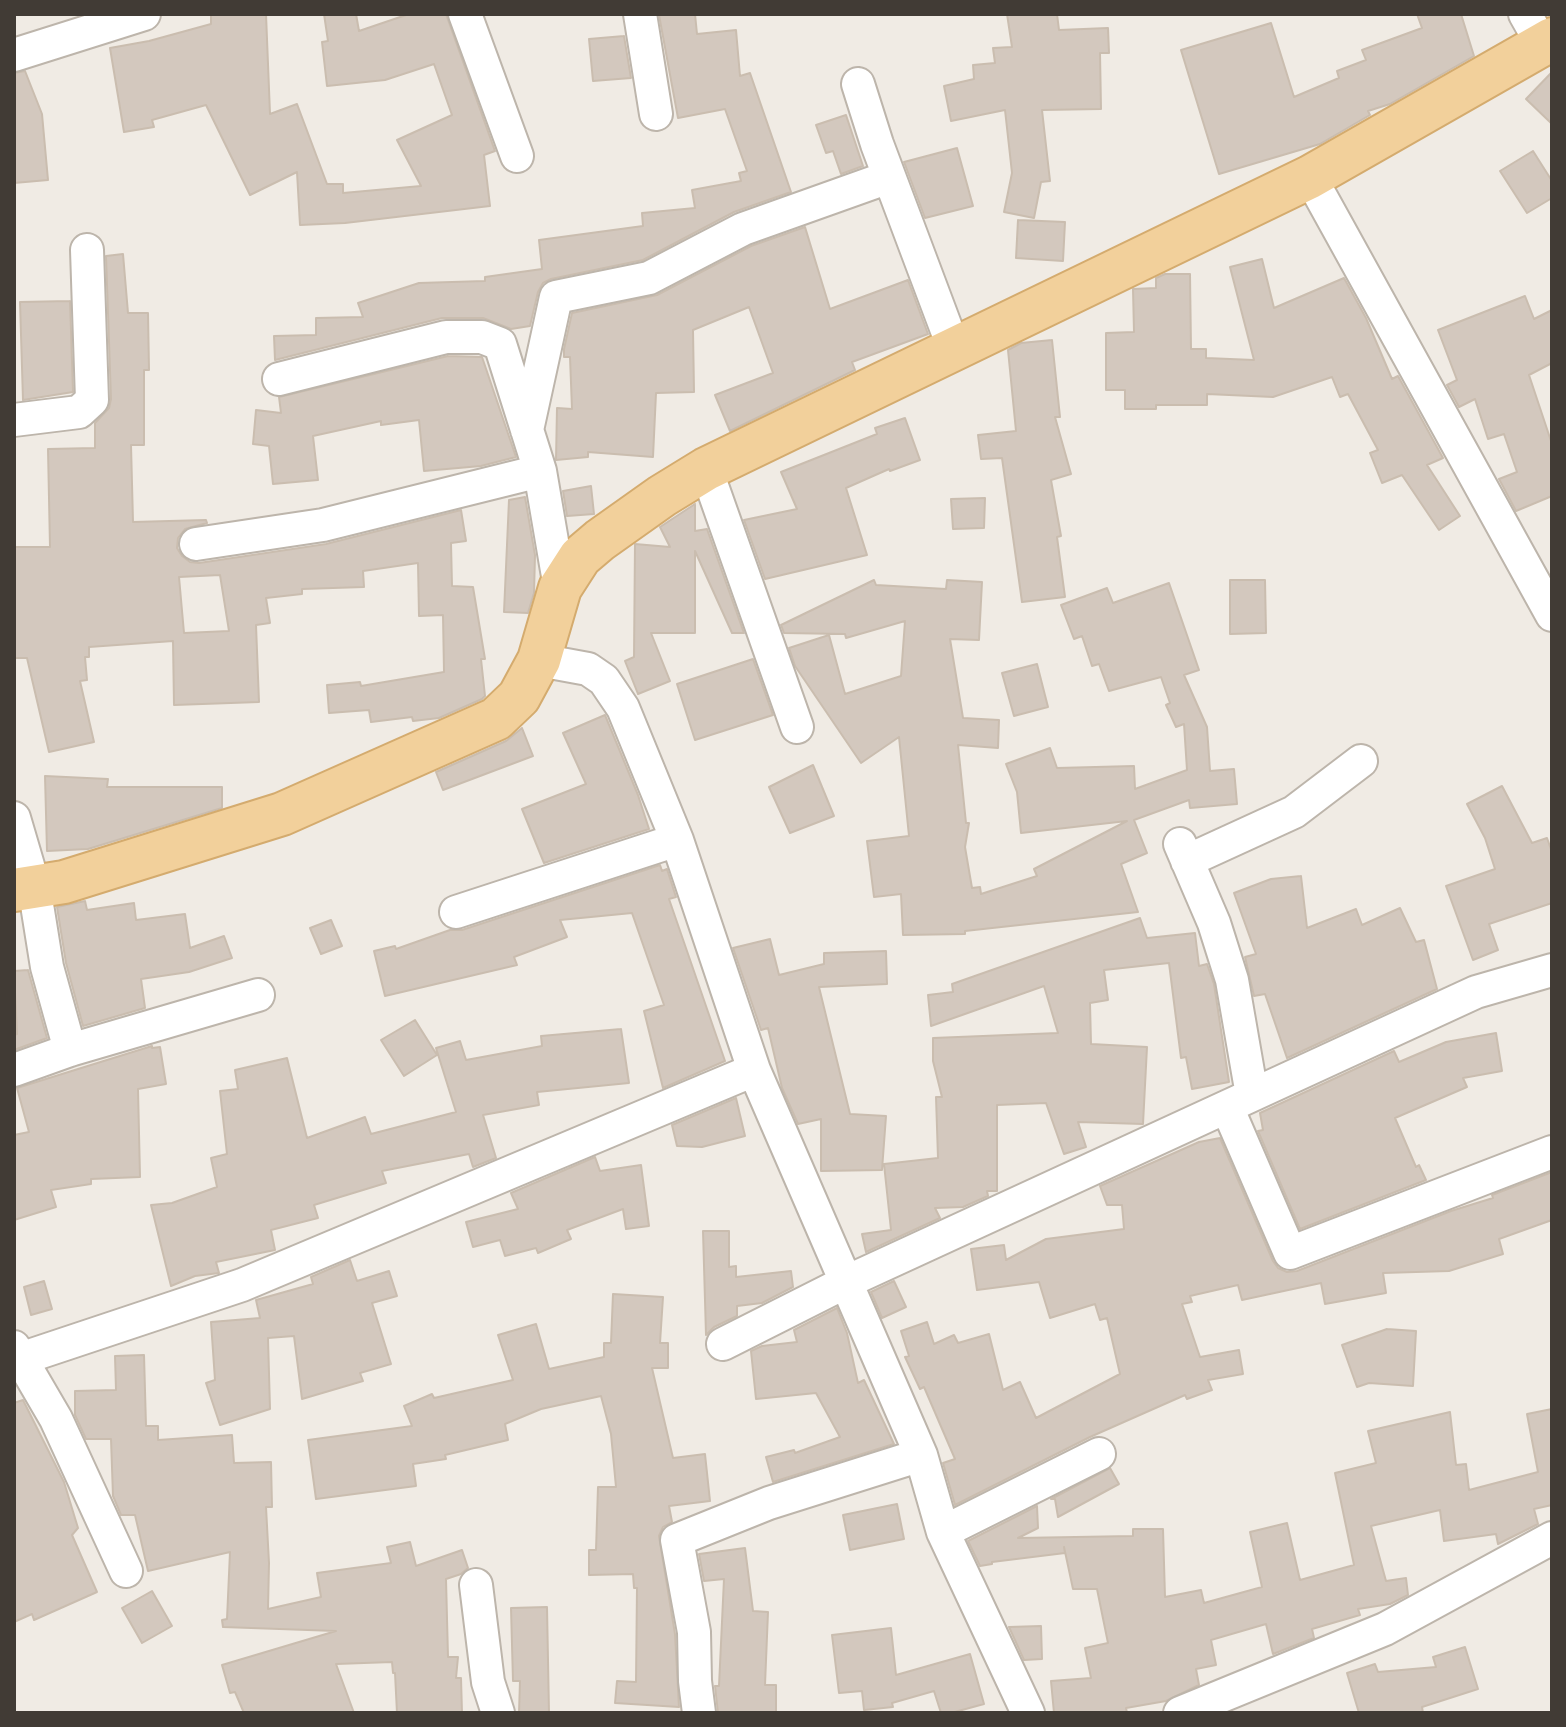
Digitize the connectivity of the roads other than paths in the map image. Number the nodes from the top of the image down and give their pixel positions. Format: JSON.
{"nodes":[{"id":1,"x":465,"y":14,"type":"edge"},
{"id":2,"x":640,"y":14,"type":"edge"},
{"id":3,"x":138,"y":15,"type":"edge"},
{"id":4,"x":1540,"y":32,"type":"edge"},
{"id":5,"x":14,"y":55,"type":"edge"},
{"id":6,"x":858,"y":84,"type":"dead end"},
{"id":7,"x":656,"y":114,"type":"dead end"},
{"id":8,"x":517,"y":156,"type":"dead end"},
{"id":9,"x":889,"y":177,"type":"junction"},
{"id":10,"x":1310,"y":177,"type":"junction"},
{"id":11,"x":87,"y":250,"type":"dead end"},
{"id":12,"x":954,"y":349,"type":"junction"},
{"id":13,"x":279,"y":379,"type":"dead end"},
{"id":14,"x":14,"y":420,"type":"edge"},
{"id":15,"x":527,"y":430,"type":"junction"},
{"id":16,"x":706,"y":469,"type":"junction"},
{"id":17,"x":540,"y":471,"type":"junction"},
{"id":18,"x":196,"y":544,"type":"dead end"},
{"id":19,"x":560,"y":588,"type":"junction"},
{"id":20,"x":1552,"y":615,"type":"edge"},
{"id":21,"x":539,"y":660,"type":"junction"},
{"id":22,"x":797,"y":727,"type":"dead end"},
{"id":23,"x":1361,"y":761,"type":"dead end"},
{"id":24,"x":14,"y":818,"type":"edge"},
{"id":25,"x":677,"y":840,"type":"junction"},
{"id":26,"x":24,"y":888,"type":"edge"},
{"id":27,"x":456,"y":912,"type":"dead end"},
{"id":28,"x":1552,"y":970,"type":"edge"},
{"id":29,"x":258,"y":995,"type":"dead end"},
{"id":30,"x":70,"y":1050,"type":"junction"},
{"id":31,"x":14,"y":1070,"type":"edge"},
{"id":32,"x":754,"y":1070,"type":"junction"},
{"id":33,"x":1240,"y":1101,"type":"junction"},
{"id":34,"x":1552,"y":1152,"type":"edge"},
{"id":35,"x":844,"y":1283,"type":"junction"},
{"id":36,"x":723,"y":1344,"type":"dead end"},
{"id":37,"x":16,"y":1356,"type":"edge"},
{"id":38,"x":1099,"y":1454,"type":"dead end"},
{"id":39,"x":921,"y":1455,"type":"junction"},
{"id":40,"x":943,"y":1532,"type":"junction"},
{"id":41,"x":1552,"y":1538,"type":"edge"},
{"id":42,"x":126,"y":1571,"type":"dead end"},
{"id":43,"x":476,"y":1585,"type":"dead end"},
{"id":44,"x":498,"y":1713,"type":"edge"},
{"id":45,"x":699,"y":1713,"type":"edge"},
{"id":46,"x":1028,"y":1713,"type":"edge"},
{"id":47,"x":1180,"y":1713,"type":"edge"}],
"edges":[{"from":1,"to":8,"type":"street"},
{"from":2,"to":7,"type":"street"},
{"from":3,"to":5,"type":"street"},
{"from":4,"to":10,"type":"main road"},
{"from":6,"to":9,"type":"street"},
{"from":9,"to":12,"type":"street"},
{"from":9,"to":15,"type":"street"},
{"from":10,"to":12,"type":"main road"},
{"from":10,"to":20,"type":"street"},
{"from":11,"to":14,"type":"street"},
{"from":12,"to":16,"type":"main road"},
{"from":13,"to":15,"type":"street"},
{"from":15,"to":17,"type":"street"},
{"from":16,"to":19,"type":"main road"},
{"from":16,"to":22,"type":"street"},
{"from":17,"to":18,"type":"street"},
{"from":17,"to":19,"type":"street"},
{"from":19,"to":21,"type":"main road"},
{"from":21,"to":25,"type":"street"},
{"from":21,"to":26,"type":"main road"},
{"from":23,"to":33,"type":"street"},
{"from":24,"to":26,"type":"street"},
{"from":25,"to":27,"type":"street"},
{"from":25,"to":32,"type":"street"},
{"from":26,"to":30,"type":"street"},
{"from":28,"to":33,"type":"street"},
{"from":29,"to":30,"type":"street"},
{"from":30,"to":31,"type":"street"},
{"from":32,"to":35,"type":"street"},
{"from":32,"to":37,"type":"street"},
{"from":33,"to":34,"type":"street"},
{"from":33,"to":35,"type":"street"},
{"from":35,"to":36,"type":"street"},
{"from":35,"to":39,"type":"street"},
{"from":37,"to":42,"type":"street"},
{"from":38,"to":40,"type":"street"},
{"from":39,"to":40,"type":"street"},
{"from":39,"to":45,"type":"street"},
{"from":40,"to":46,"type":"street"},
{"from":41,"to":47,"type":"street"},
{"from":43,"to":44,"type":"street"}]}
